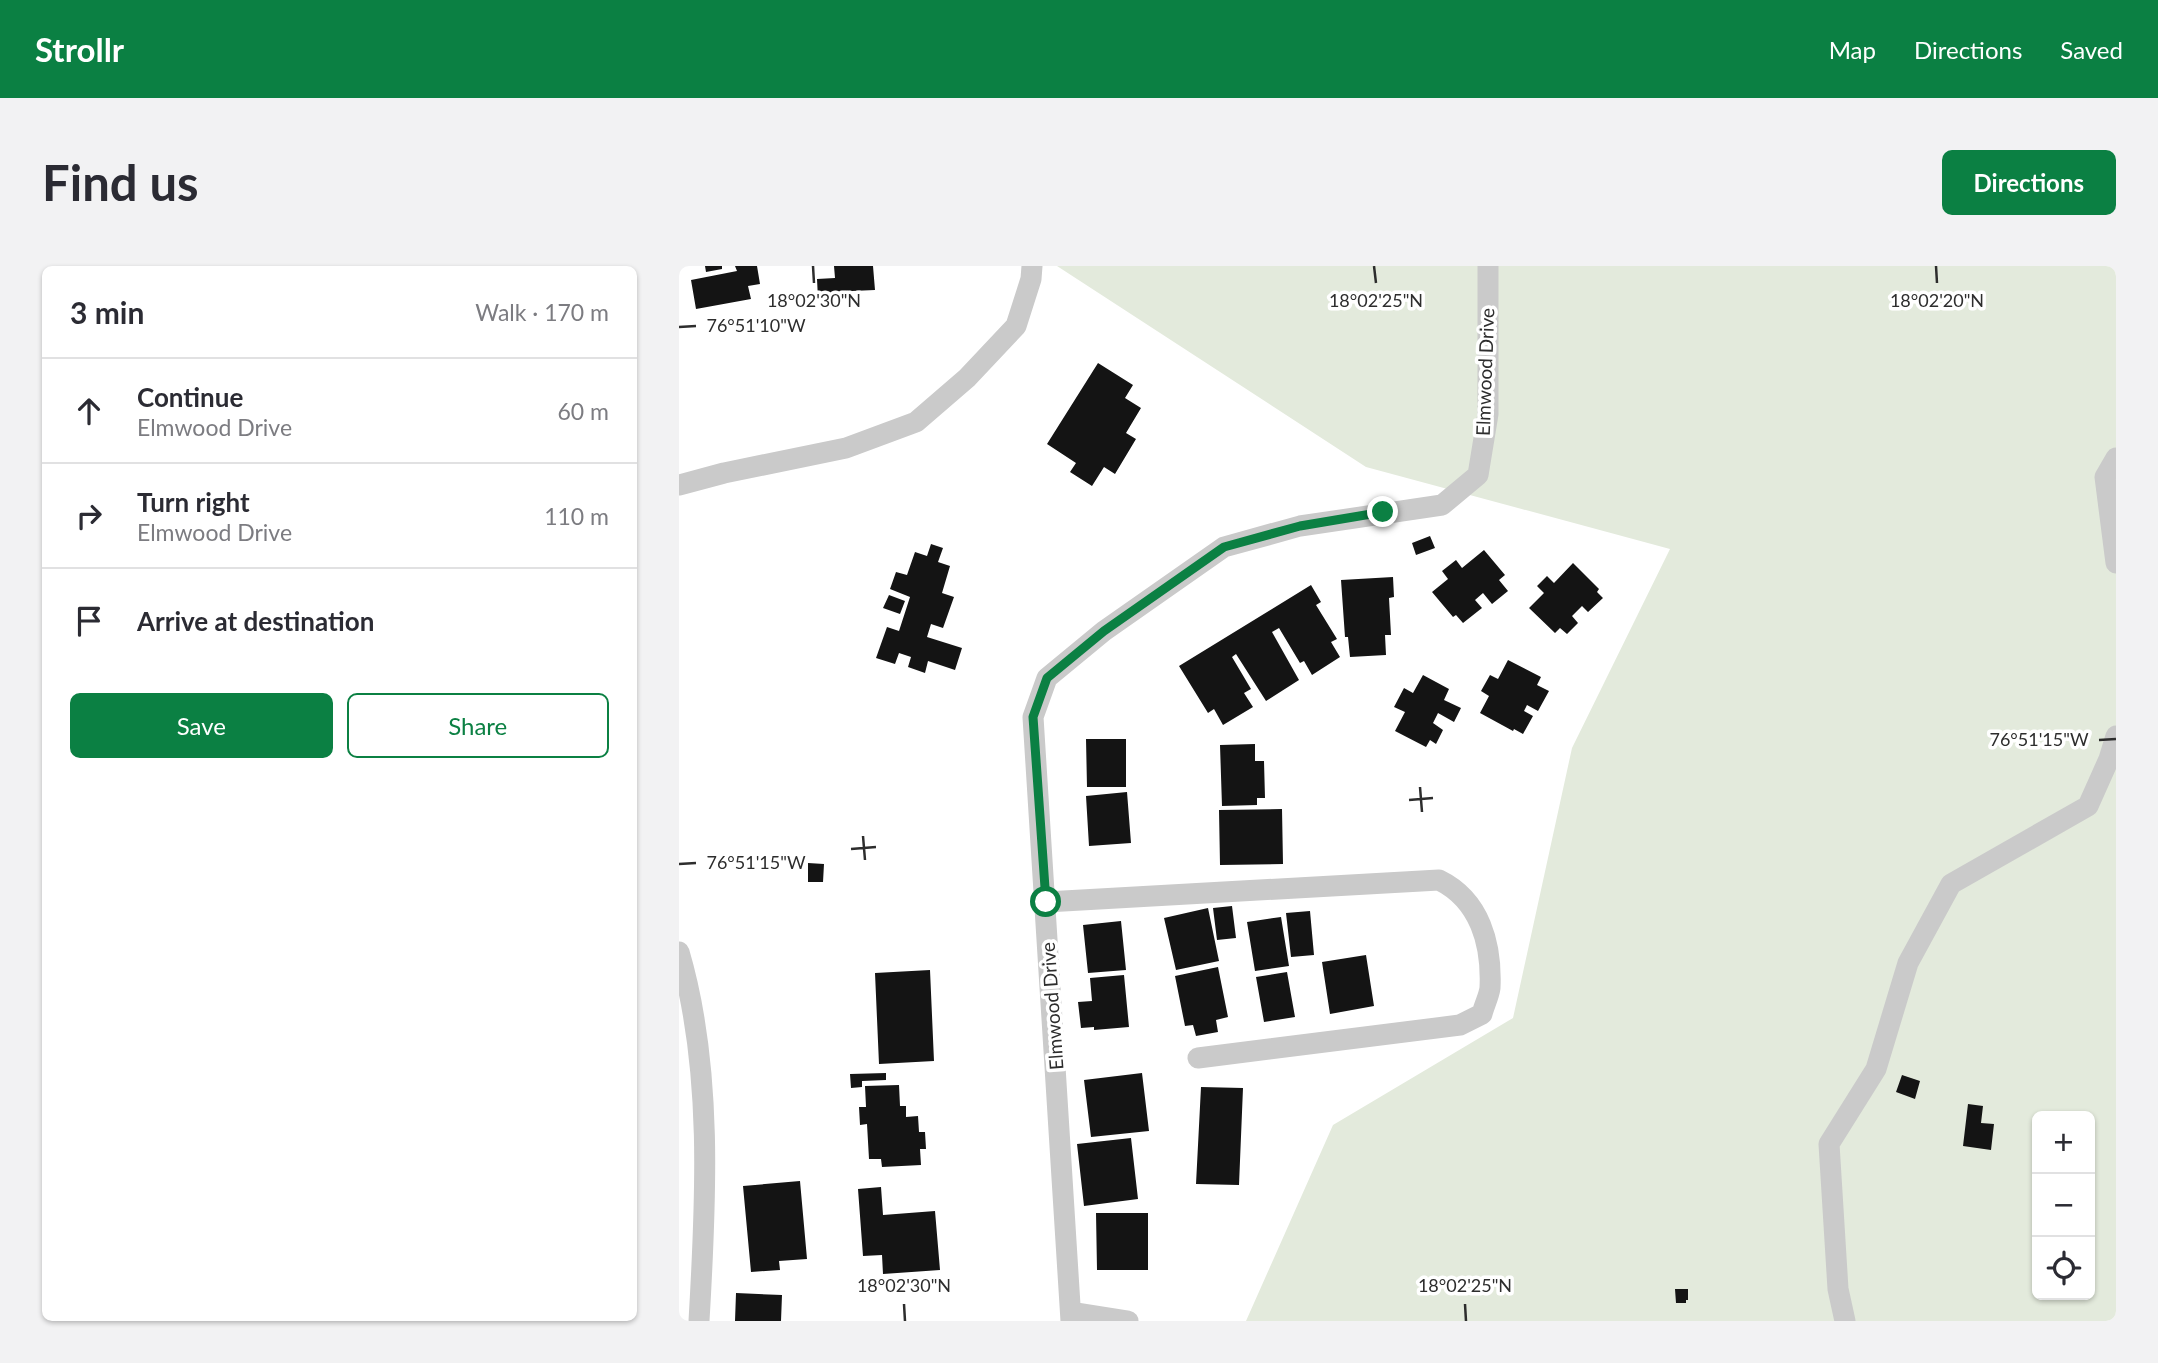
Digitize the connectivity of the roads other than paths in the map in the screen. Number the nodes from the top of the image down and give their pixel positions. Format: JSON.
{"nodes":[{"id":1,"x":1033,"y":266,"type":"edge"},
{"id":2,"x":1488,"y":266,"type":"edge"},
{"id":3,"x":2116,"y":458,"type":"edge"},
{"id":4,"x":679,"y":485,"type":"edge"},
{"id":5,"x":2116,"y":563,"type":"edge"},
{"id":6,"x":2116,"y":736,"type":"edge"},
{"id":7,"x":1046,"y":902,"type":"junction"},
{"id":8,"x":679,"y":952,"type":"edge"},
{"id":9,"x":1198,"y":1058,"type":"dead end"},
{"id":10,"x":1071,"y":1316,"type":"edge"},
{"id":11,"x":699,"y":1321,"type":"edge"},
{"id":12,"x":1128,"y":1321,"type":"edge"},
{"id":13,"x":1846,"y":1321,"type":"edge"}],
"edges":[{"from":1,"to":4,"type":"street"},
{"from":2,"to":7,"type":"street","name":"Elmwood Drive"},
{"from":3,"to":5,"type":"street"},
{"from":6,"to":13,"type":"street"},
{"from":7,"to":9,"type":"street"},
{"from":7,"to":10,"type":"street","name":"Elmwood Drive"},
{"from":8,"to":11,"type":"street"},
{"from":10,"to":12,"type":"street"}]}
